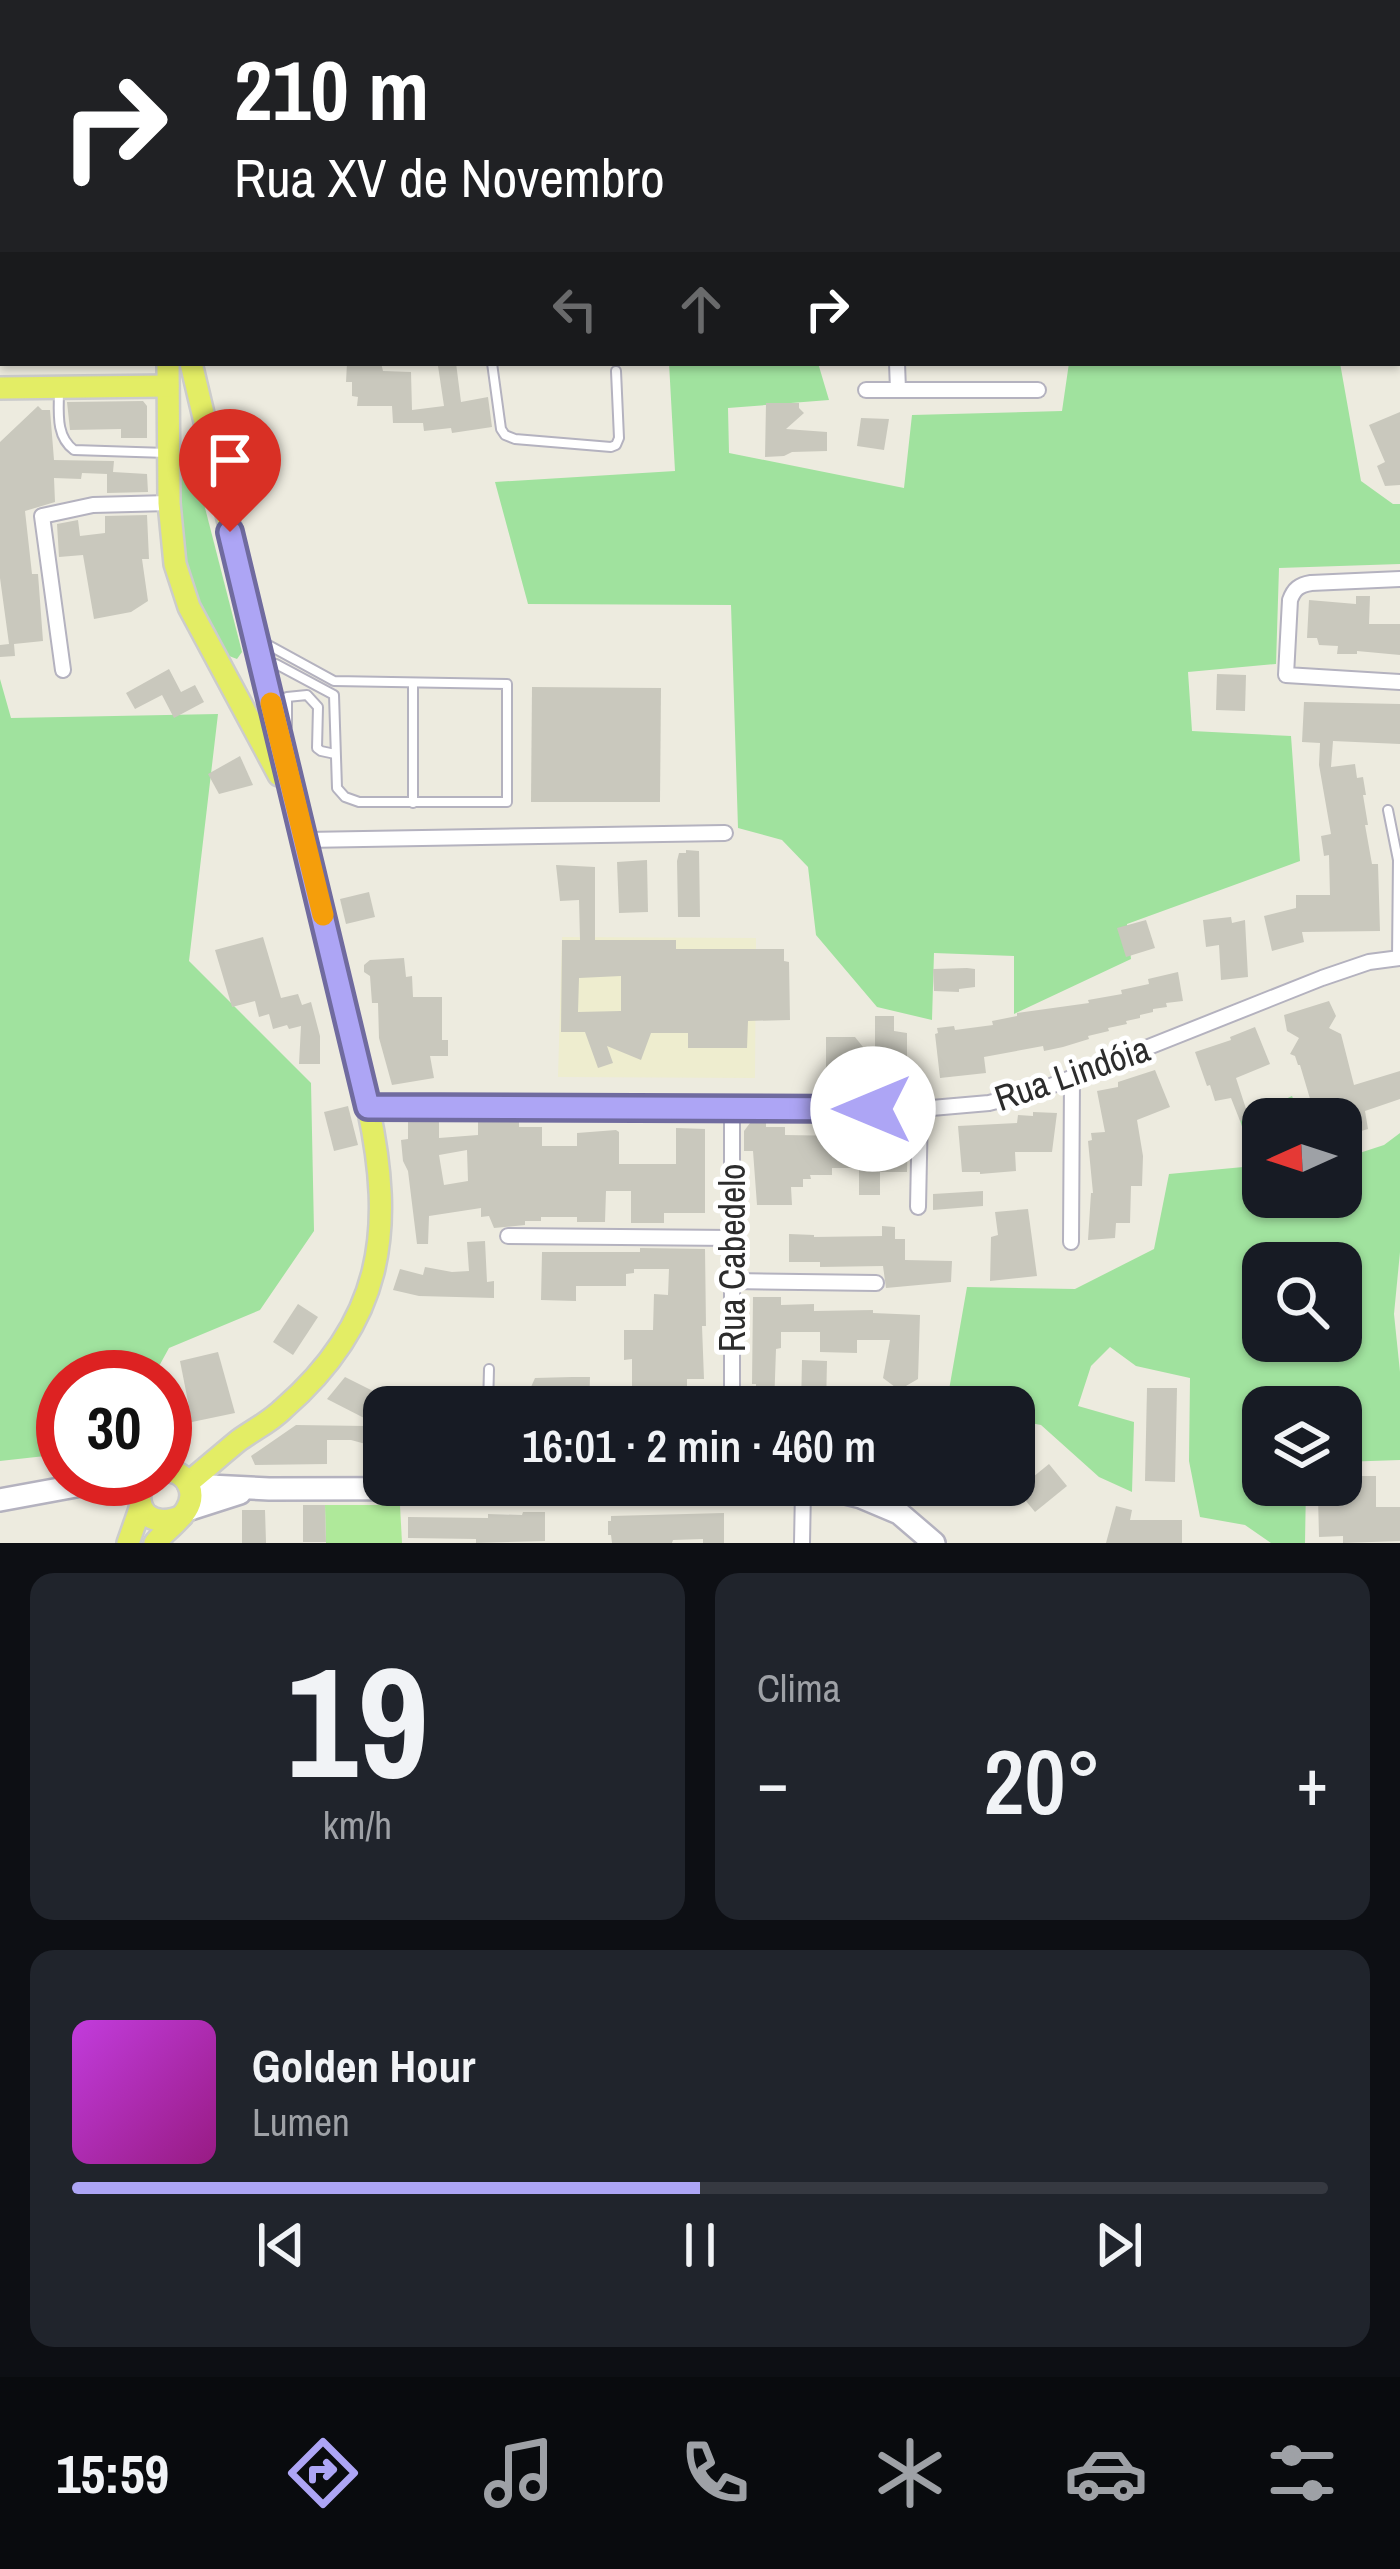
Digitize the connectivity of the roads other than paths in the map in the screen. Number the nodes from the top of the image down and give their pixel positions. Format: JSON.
{"nodes":[{"id":1,"x":192,"y":366,"type":"edge"},
{"id":2,"x":492,"y":366,"type":"edge"},
{"id":3,"x":897,"y":366,"type":"edge"},
{"id":4,"x":616,"y":371,"type":"dead end"},
{"id":5,"x":168,"y":374,"type":"edge"},
{"id":6,"x":59,"y":387,"type":"junction"},
{"id":7,"x":0,"y":388,"type":"edge"},
{"id":8,"x":866,"y":390,"type":"dead end"},
{"id":9,"x":898,"y":390,"type":"junction"},
{"id":10,"x":1038,"y":390,"type":"dead end"},
{"id":11,"x":168,"y":453,"type":"junction"},
{"id":12,"x":211,"y":454,"type":"junction"},
{"id":13,"x":169,"y":503,"type":"junction"},
{"id":14,"x":1400,"y":579,"type":"edge"},
{"id":15,"x":255,"y":637,"type":"junction"},
{"id":16,"x":213,"y":651,"type":"junction"},
{"id":17,"x":261,"y":663,"type":"junction"},
{"id":18,"x":63,"y":670,"type":"dead end"},
{"id":19,"x":1400,"y":682,"type":"edge"},
{"id":20,"x":413,"y":683,"type":"junction"},
{"id":21,"x":334,"y":754,"type":"junction"},
{"id":22,"x":285,"y":763,"type":"junction"},
{"id":23,"x":413,"y":803,"type":"junction"},
{"id":24,"x":295,"y":804,"type":"junction"},
{"id":25,"x":1388,"y":810,"type":"dead end"},
{"id":26,"x":725,"y":833,"type":"dead end"},
{"id":27,"x":304,"y":840,"type":"junction"},
{"id":28,"x":1399,"y":958,"type":"edge"},
{"id":29,"x":1072,"y":1079,"type":"junction"},
{"id":30,"x":368,"y":1107,"type":"junction"},
{"id":31,"x":733,"y":1108,"type":"junction"},
{"id":32,"x":920,"y":1109,"type":"junction"},
{"id":33,"x":918,"y":1207,"type":"dead end"},
{"id":34,"x":508,"y":1236,"type":"dead end"},
{"id":35,"x":732,"y":1238,"type":"junction"},
{"id":36,"x":1071,"y":1242,"type":"dead end"},
{"id":37,"x":732,"y":1281,"type":"junction"},
{"id":38,"x":876,"y":1283,"type":"dead end"},
{"id":39,"x":489,"y":1370,"type":"dead end"},
{"id":40,"x":489,"y":1386,"type":"edge"},
{"id":41,"x":732,"y":1386,"type":"edge"},
{"id":42,"x":241,"y":1439,"type":"junction"},
{"id":43,"x":192,"y":1458,"type":"edge"},
{"id":44,"x":192,"y":1481,"type":"edge"},
{"id":45,"x":192,"y":1484,"type":"edge"},
{"id":46,"x":363,"y":1488,"type":"edge"},
{"id":47,"x":252,"y":1489,"type":"junction"},
{"id":48,"x":36,"y":1494,"type":"edge"},
{"id":49,"x":0,"y":1501,"type":"edge"},
{"id":50,"x":139,"y":1506,"type":"edge"},
{"id":51,"x":146,"y":1506,"type":"edge"},
{"id":52,"x":187,"y":1506,"type":"edge"},
{"id":53,"x":802,"y":1506,"type":"edge"},
{"id":54,"x":883,"y":1506,"type":"edge"},
{"id":55,"x":185,"y":1513,"type":"junction"},
{"id":56,"x":128,"y":1543,"type":"edge"},
{"id":57,"x":155,"y":1543,"type":"edge"},
{"id":58,"x":802,"y":1543,"type":"edge"},
{"id":59,"x":934,"y":1543,"type":"edge"}],
"edges":[{"from":1,"to":12,"type":"main road"},
{"from":2,"to":4,"type":"lane"},
{"from":3,"to":9,"type":"street"},
{"from":5,"to":6,"type":"main road"},
{"from":5,"to":11,"type":"main road"},
{"from":6,"to":7,"type":"main road"},
{"from":6,"to":11,"type":"lane"},
{"from":8,"to":9,"type":"street"},
{"from":9,"to":10,"type":"street"},
{"from":11,"to":12,"type":"main road"},
{"from":11,"to":13,"type":"main road"},
{"from":12,"to":15,"type":"main road"},
{"from":13,"to":16,"type":"main road"},
{"from":13,"to":18,"type":"street"},
{"from":14,"to":19,"type":"street"},
{"from":15,"to":17,"type":"main road"},
{"from":15,"to":20,"type":"lane"},
{"from":16,"to":17,"type":"main road"},
{"from":16,"to":24,"type":"main road"},
{"from":17,"to":21,"type":"lane"},
{"from":17,"to":22,"type":"main road"},
{"from":20,"to":23,"type":"lane"},
{"from":20,"to":23,"type":"lane"},
{"from":21,"to":22,"type":"lane"},
{"from":21,"to":23,"type":"lane"},
{"from":22,"to":24,"type":"main road"},
{"from":24,"to":27,"type":"main road"},
{"from":25,"to":28,"type":"lane"},
{"from":26,"to":27,"type":"street"},
{"from":27,"to":30,"type":"main road"},
{"from":28,"to":29,"type":"street","name":"Rua Lindóia"},
{"from":29,"to":32,"type":"street","name":"Rua Lindóia"},
{"from":29,"to":36,"type":"street"},
{"from":30,"to":31,"type":"street","name":"Rua Lindóia"},
{"from":30,"to":42,"type":"main road"},
{"from":31,"to":32,"type":"street","name":"Rua Lindóia"},
{"from":31,"to":35,"type":"street","name":"Rua Cabedelo"},
{"from":32,"to":33,"type":"street"},
{"from":34,"to":35,"type":"street"},
{"from":35,"to":37,"type":"street","name":"Rua Cabedelo"},
{"from":37,"to":38,"type":"street"},
{"from":37,"to":41,"type":"street","name":"Rua Cabedelo"},
{"from":39,"to":40,"type":"lane"},
{"from":42,"to":43,"type":"main road"},
{"from":42,"to":44,"type":"main road"},
{"from":45,"to":47,"type":"street"},
{"from":46,"to":47,"type":"street"},
{"from":47,"to":55,"type":"street"},
{"from":48,"to":49,"type":"street"},
{"from":50,"to":56,"type":"main road"},
{"from":51,"to":55,"type":"main road"},
{"from":52,"to":55,"type":"main road"},
{"from":53,"to":58,"type":"street"},
{"from":54,"to":59,"type":"street"},
{"from":55,"to":57,"type":"main road"}]}
